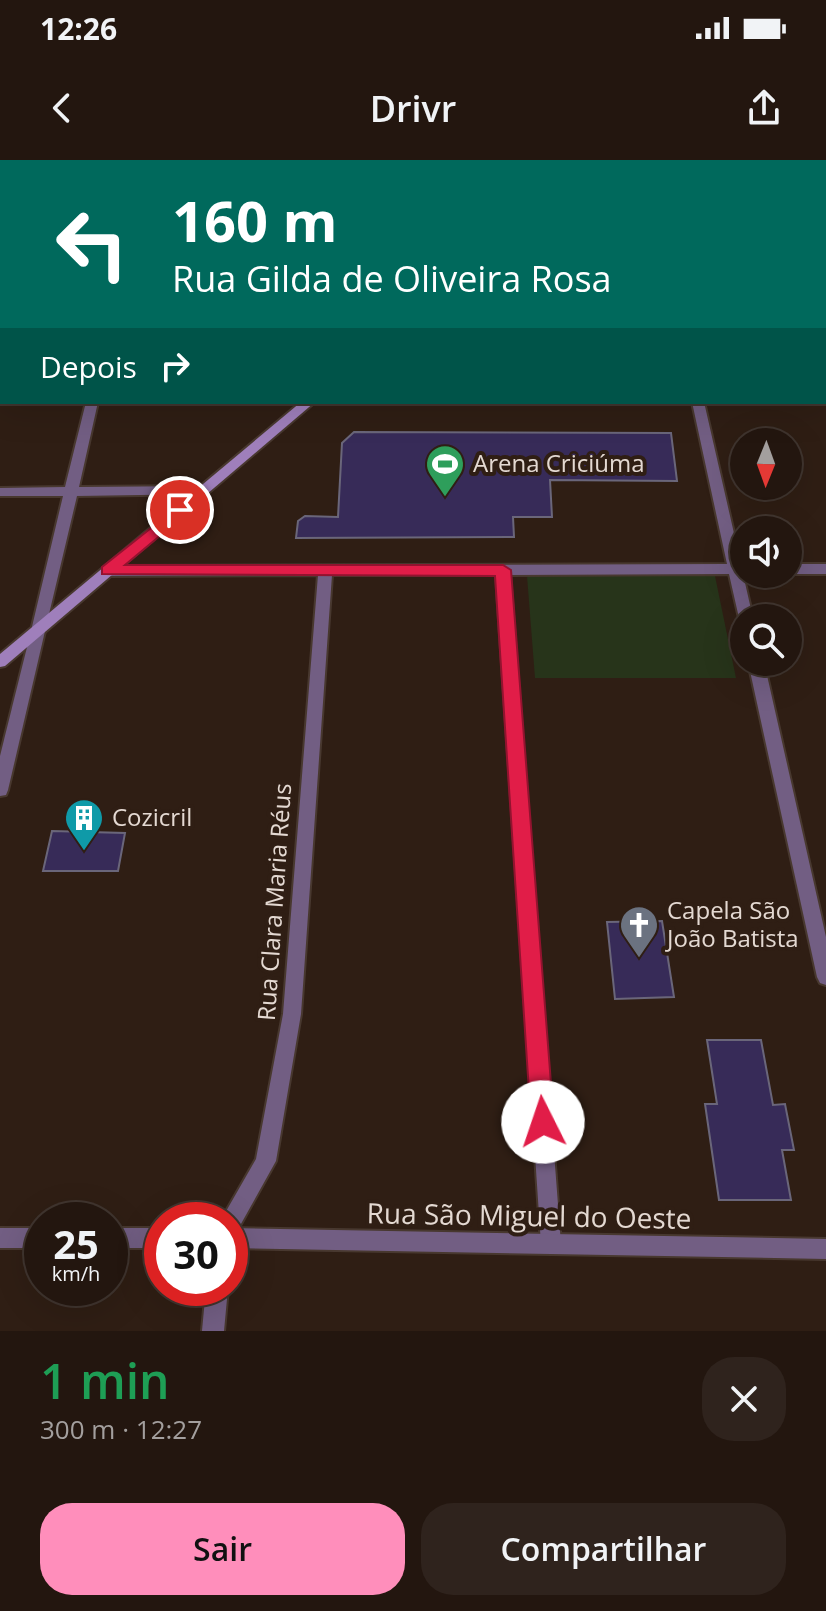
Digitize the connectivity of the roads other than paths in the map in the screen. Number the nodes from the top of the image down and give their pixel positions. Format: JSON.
{"nodes":[{"id":1,"x":92,"y":404,"type":"edge"},
{"id":2,"x":307,"y":404,"type":"edge"},
{"id":3,"x":699,"y":404,"type":"edge"},
{"id":4,"x":204,"y":490,"type":"junction"},
{"id":5,"x":71,"y":491,"type":"junction"},
{"id":6,"x":0,"y":492,"type":"edge"},
{"id":7,"x":730,"y":529,"type":"edge"},
{"id":8,"x":730,"y":569,"type":"edge"},
{"id":9,"x":802,"y":569,"type":"edge"},
{"id":10,"x":826,"y":569,"type":"edge"},
{"id":11,"x":503,"y":570,"type":"junction"},
{"id":12,"x":108,"y":571,"type":"junction"},
{"id":13,"x":325,"y":572,"type":"junction"},
{"id":14,"x":38,"y":631,"type":"junction"},
{"id":15,"x":0,"y":662,"type":"edge"},
{"id":16,"x":759,"y":676,"type":"edge"},
{"id":17,"x":0,"y":790,"type":"edge"},
{"id":18,"x":826,"y":977,"type":"edge"},
{"id":19,"x":243,"y":1202,"type":"edge"},
{"id":20,"x":0,"y":1238,"type":"edge"},
{"id":21,"x":24,"y":1238,"type":"edge"},
{"id":22,"x":248,"y":1238,"type":"edge"},
{"id":23,"x":551,"y":1244,"type":"junction"},
{"id":24,"x":826,"y":1249,"type":"edge"},
{"id":25,"x":215,"y":1306,"type":"edge"},
{"id":26,"x":213,"y":1331,"type":"edge"}],
"edges":[{"from":1,"to":5,"type":"street"},
{"from":2,"to":4,"type":"main road"},
{"from":3,"to":7,"type":"street"},
{"from":4,"to":5,"type":"street"},
{"from":4,"to":12,"type":"main road"},
{"from":5,"to":6,"type":"street"},
{"from":5,"to":14,"type":"street"},
{"from":8,"to":11,"type":"street"},
{"from":9,"to":10,"type":"street"},
{"from":11,"to":13,"type":"street"},
{"from":11,"to":23,"type":"street"},
{"from":12,"to":13,"type":"street"},
{"from":12,"to":14,"type":"main road"},
{"from":13,"to":19,"type":"street","name":"Rua Clara Maria Réus"},
{"from":14,"to":15,"type":"main road"},
{"from":14,"to":17,"type":"street"},
{"from":16,"to":18,"type":"street"},
{"from":20,"to":21,"type":"street"},
{"from":22,"to":23,"type":"street","name":"Rua São Miguel do Oeste"},
{"from":23,"to":24,"type":"street","name":"Rua São Miguel do Oeste"},
{"from":25,"to":26,"type":"street"}]}
